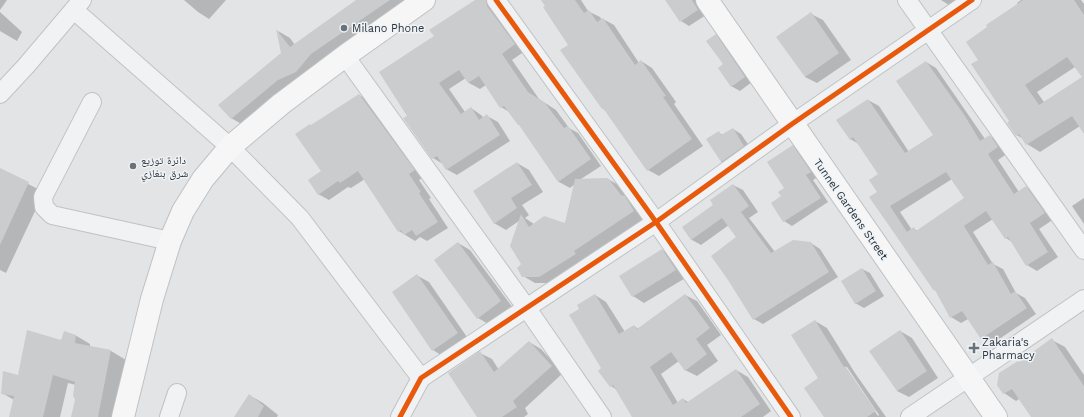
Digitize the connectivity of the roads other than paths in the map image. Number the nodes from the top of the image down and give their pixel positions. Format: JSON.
{"nodes":[{"id":1,"x":424,"y":0,"type":"edge"},
{"id":2,"x":496,"y":0,"type":"edge"},
{"id":3,"x":707,"y":0,"type":"edge"},
{"id":4,"x":907,"y":0,"type":"edge"},
{"id":5,"x":972,"y":0,"type":"edge"},
{"id":6,"x":78,"y":5,"type":"edge"},
{"id":7,"x":928,"y":31,"type":"junction"},
{"id":8,"x":345,"y":56,"type":"junction"},
{"id":9,"x":0,"y":94,"type":"edge"},
{"id":10,"x":92,"y":102,"type":"dead end"},
{"id":11,"x":792,"y":124,"type":"junction"},
{"id":12,"x":230,"y":147,"type":"junction"},
{"id":13,"x":656,"y":222,"type":"junction"},
{"id":14,"x":170,"y":241,"type":"junction"},
{"id":15,"x":1084,"y":250,"type":"edge"},
{"id":16,"x":1084,"y":299,"type":"edge"},
{"id":17,"x":526,"y":307,"type":"junction"},
{"id":18,"x":968,"y":377,"type":"junction"},
{"id":19,"x":422,"y":378,"type":"junction"},
{"id":20,"x":177,"y":393,"type":"dead end"},
{"id":21,"x":403,"y":415,"type":"edge"},
{"id":22,"x":123,"y":417,"type":"edge"},
{"id":23,"x":169,"y":417,"type":"edge"},
{"id":24,"x":602,"y":417,"type":"edge"},
{"id":25,"x":792,"y":417,"type":"edge"},
{"id":26,"x":910,"y":417,"type":"edge"},
{"id":27,"x":996,"y":417,"type":"edge"}],
"edges":[{"from":1,"to":8,"type":"main road"},
{"from":2,"to":13,"type":"street"},
{"from":3,"to":11,"type":"main road","name":"Tunnel Gardens Street"},
{"from":4,"to":7,"type":"street"},
{"from":5,"to":7,"type":"street"},
{"from":6,"to":9,"type":"street"},
{"from":6,"to":12,"type":"street"},
{"from":7,"to":11,"type":"street"},
{"from":7,"to":15,"type":"street"},
{"from":8,"to":12,"type":"main road"},
{"from":8,"to":17,"type":"street"},
{"from":10,"to":14,"type":"street"},
{"from":11,"to":13,"type":"street"},
{"from":11,"to":18,"type":"main road","name":"Tunnel Gardens Street"},
{"from":12,"to":14,"type":"main road"},
{"from":12,"to":19,"type":"street"},
{"from":13,"to":17,"type":"street"},
{"from":13,"to":25,"type":"street"},
{"from":14,"to":22,"type":"main road"},
{"from":16,"to":18,"type":"street"},
{"from":17,"to":19,"type":"street"},
{"from":17,"to":24,"type":"street"},
{"from":18,"to":26,"type":"street"},
{"from":18,"to":27,"type":"main road","name":"Tunnel Gardens Street"},
{"from":19,"to":21,"type":"street"},
{"from":20,"to":23,"type":"street"}]}
